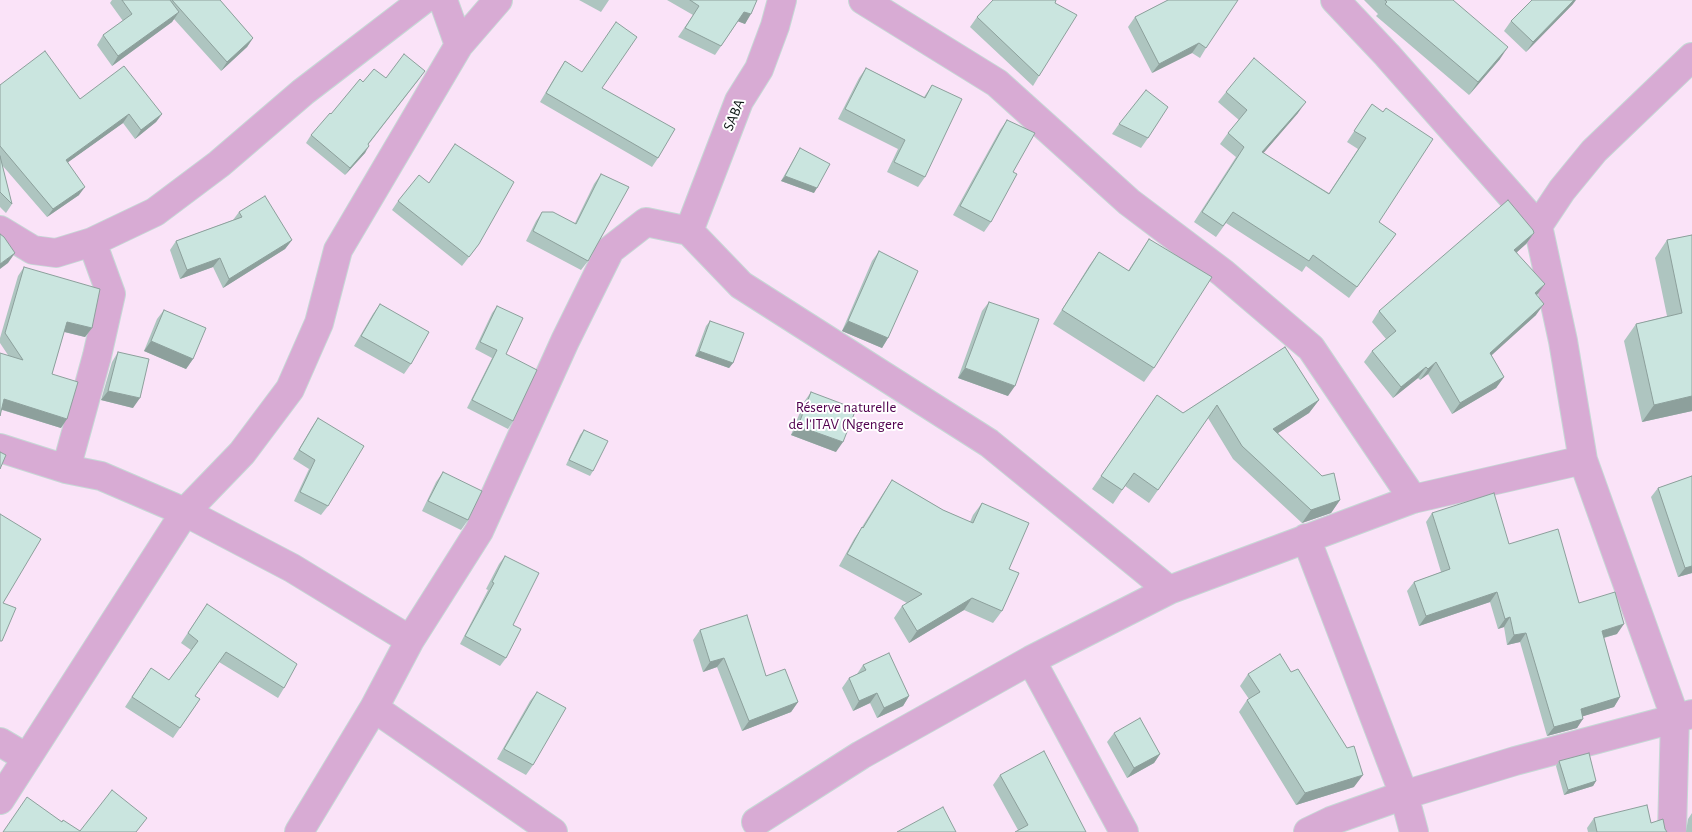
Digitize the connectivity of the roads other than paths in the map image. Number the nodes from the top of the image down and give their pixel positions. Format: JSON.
{"nodes":[{"id":1,"x":423,"y":0,"type":"edge"},
{"id":2,"x":443,"y":0,"type":"edge"},
{"id":3,"x":498,"y":0,"type":"edge"},
{"id":4,"x":782,"y":0,"type":"edge"},
{"id":5,"x":863,"y":0,"type":"edge"},
{"id":6,"x":1336,"y":0,"type":"edge"},
{"id":7,"x":459,"y":45,"type":"junction"},
{"id":8,"x":1692,"y":57,"type":"edge"},
{"id":9,"x":1538,"y":226,"type":"junction"},
{"id":10,"x":0,"y":230,"type":"edge"},
{"id":11,"x":689,"y":231,"type":"junction"},
{"id":12,"x":92,"y":242,"type":"junction"},
{"id":13,"x":0,"y":448,"type":"edge"},
{"id":14,"x":1583,"y":460,"type":"junction"},
{"id":15,"x":66,"y":469,"type":"junction"},
{"id":16,"x":1412,"y":499,"type":"junction"},
{"id":17,"x":185,"y":512,"type":"junction"},
{"id":18,"x":1306,"y":538,"type":"junction"},
{"id":19,"x":1169,"y":590,"type":"junction"},
{"id":20,"x":410,"y":640,"type":"junction"},
{"id":21,"x":1031,"y":660,"type":"junction"},
{"id":22,"x":374,"y":708,"type":"junction"},
{"id":23,"x":1684,"y":716,"type":"edge"},
{"id":24,"x":0,"y":742,"type":"edge"},
{"id":25,"x":27,"y":758,"type":"junction"},
{"id":26,"x":1404,"y":795,"type":"junction"},
{"id":27,"x":0,"y":800,"type":"edge"},
{"id":28,"x":756,"y":822,"type":"dead end"},
{"id":29,"x":299,"y":832,"type":"edge"},
{"id":30,"x":553,"y":832,"type":"edge"},
{"id":31,"x":1124,"y":832,"type":"edge"},
{"id":32,"x":1308,"y":832,"type":"edge"},
{"id":33,"x":1414,"y":832,"type":"edge"},
{"id":34,"x":1672,"y":832,"type":"edge"}],
"edges":[{"from":1,"to":12,"type":"street"},
{"from":2,"to":7,"type":"street"},
{"from":3,"to":7,"type":"street"},
{"from":4,"to":11,"type":"street","name":"SABA"},
{"from":5,"to":16,"type":"street"},
{"from":6,"to":9,"type":"street"},
{"from":7,"to":17,"type":"street"},
{"from":8,"to":9,"type":"street"},
{"from":9,"to":14,"type":"street"},
{"from":10,"to":12,"type":"street"},
{"from":11,"to":19,"type":"street"},
{"from":11,"to":20,"type":"street"},
{"from":12,"to":15,"type":"street"},
{"from":13,"to":15,"type":"street"},
{"from":14,"to":16,"type":"street"},
{"from":14,"to":23,"type":"street"},
{"from":15,"to":17,"type":"street"},
{"from":16,"to":18,"type":"street"},
{"from":17,"to":20,"type":"street"},
{"from":17,"to":25,"type":"street"},
{"from":18,"to":19,"type":"street"},
{"from":18,"to":26,"type":"street"},
{"from":19,"to":21,"type":"street"},
{"from":20,"to":22,"type":"street"},
{"from":21,"to":28,"type":"street"},
{"from":21,"to":31,"type":"street"},
{"from":22,"to":29,"type":"street"},
{"from":22,"to":30,"type":"street"},
{"from":23,"to":26,"type":"street"},
{"from":23,"to":34,"type":"street"},
{"from":24,"to":25,"type":"street"},
{"from":25,"to":27,"type":"street"},
{"from":26,"to":32,"type":"street"},
{"from":26,"to":33,"type":"street"}]}
